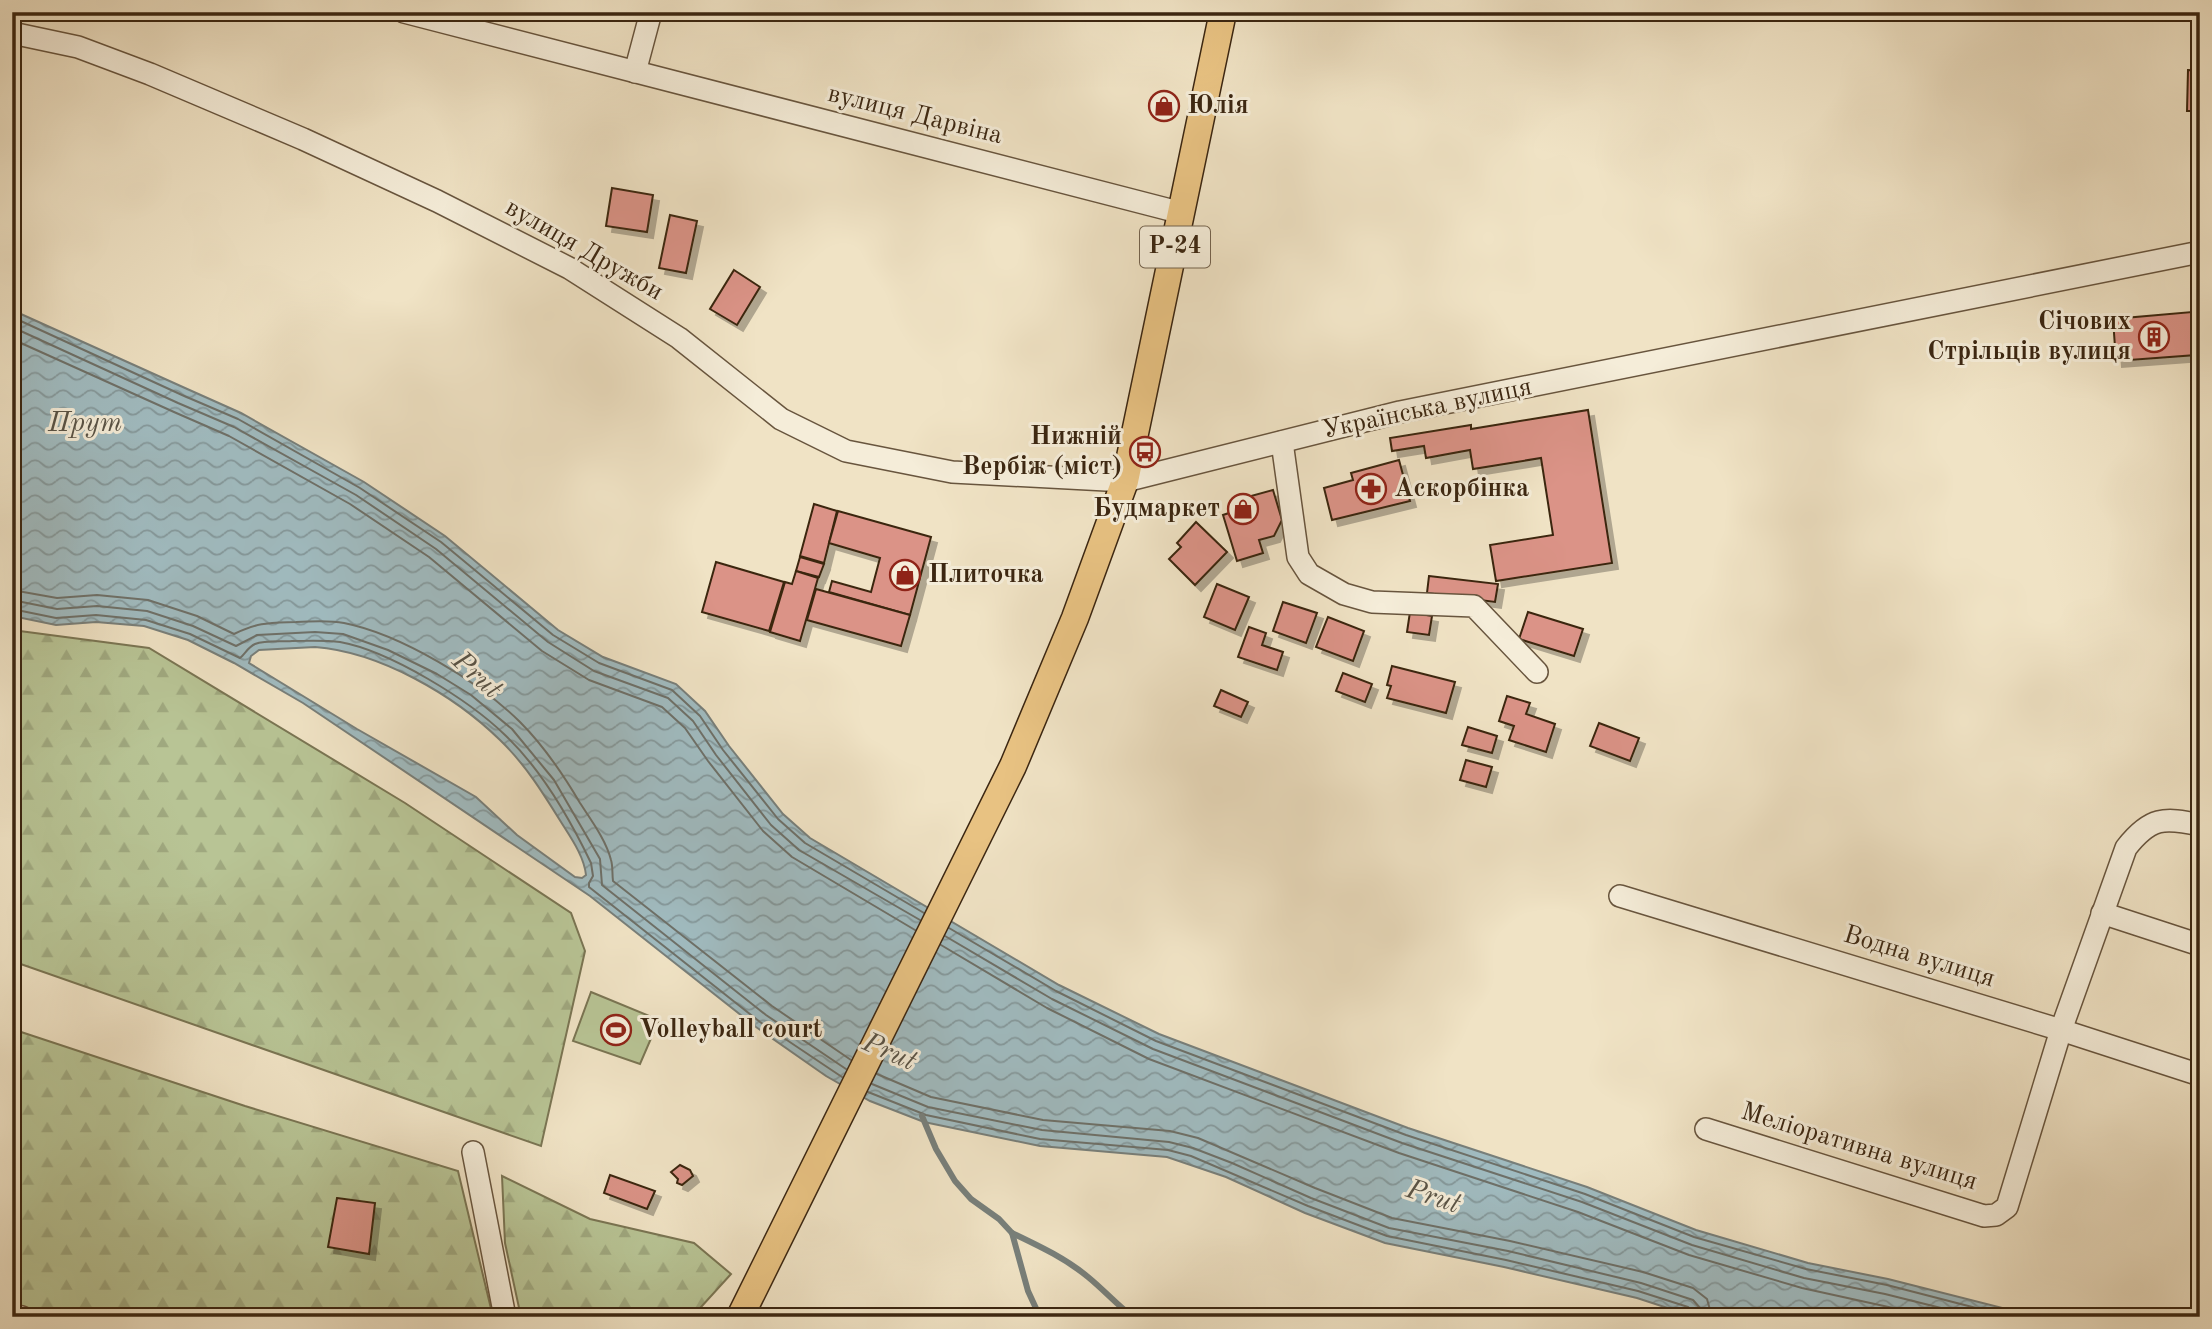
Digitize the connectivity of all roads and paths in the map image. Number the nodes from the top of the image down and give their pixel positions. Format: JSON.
{"nodes":[{"id":1,"x":404,"y":12,"type":"edge"},
{"id":2,"x":650,"y":12,"type":"edge"},
{"id":3,"x":1223,"y":12,"type":"edge"},
{"id":4,"x":12,"y":33,"type":"edge"},
{"id":5,"x":635,"y":72,"type":"junction"},
{"id":6,"x":1182,"y":213,"type":"junction"},
{"id":7,"x":2200,"y":252,"type":"edge"},
{"id":8,"x":1282,"y":442,"type":"junction"},
{"id":9,"x":1125,"y":481,"type":"junction"},
{"id":10,"x":1537,"y":672,"type":"dead end"},
{"id":11,"x":2200,"y":825,"type":"edge"},
{"id":12,"x":1620,"y":896,"type":"dead end"},
{"id":13,"x":2102,"y":913,"type":"junction"},
{"id":14,"x":2200,"y":945,"type":"edge"},
{"id":15,"x":2061,"y":1030,"type":"junction"},
{"id":16,"x":2200,"y":1075,"type":"edge"},
{"id":17,"x":1706,"y":1129,"type":"dead end"},
{"id":18,"x":474,"y":1152,"type":"dead end"},
{"id":19,"x":12,"y":1315,"type":"edge"},
{"id":20,"x":22,"y":1317,"type":"edge"},
{"id":21,"x":505,"y":1317,"type":"edge"},
{"id":22,"x":740,"y":1317,"type":"edge"}],
"edges":[{"from":1,"to":5,"type":"street","name":"вулиця Дарвіна"},
{"from":2,"to":5,"type":"street"},
{"from":3,"to":6,"type":"main road","number":"Р-24"},
{"from":4,"to":9,"type":"street","name":"вулиця Дружби"},
{"from":5,"to":6,"type":"street","name":"вулиця Дарвіна"},
{"from":6,"to":9,"type":"main road","number":"Р-24"},
{"from":7,"to":8,"type":"street","name":"Українська вулиця"},
{"from":8,"to":9,"type":"street","name":"Українська вулиця"},
{"from":8,"to":10,"type":"street"},
{"from":9,"to":22,"type":"main road","number":"Р-24"},
{"from":11,"to":13,"type":"street"},
{"from":12,"to":15,"type":"street","name":"Водна вулиця"},
{"from":13,"to":14,"type":"street"},
{"from":13,"to":15,"type":"street"},
{"from":15,"to":16,"type":"street","name":"Водна вулиця"},
{"from":15,"to":17,"type":"street","name":"Меліоративна вулиця"},
{"from":18,"to":21,"type":"street"},
{"from":19,"to":20,"type":"street"}]}
